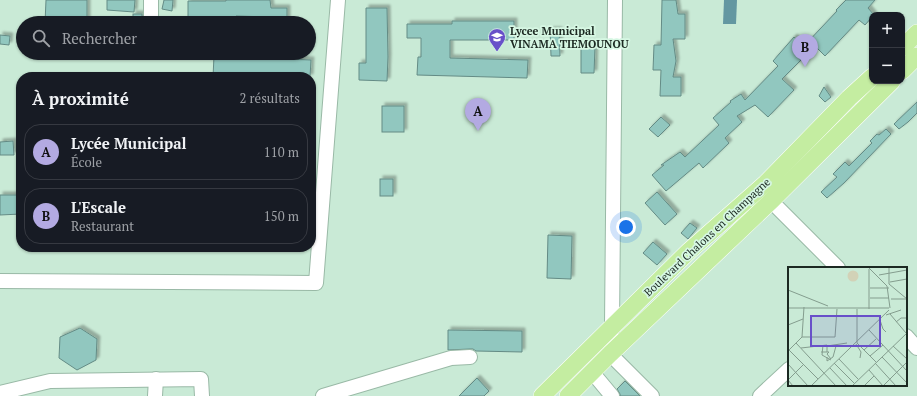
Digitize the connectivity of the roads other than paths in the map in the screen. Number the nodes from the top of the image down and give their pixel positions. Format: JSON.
{"nodes":[{"id":1,"x":151,"y":0,"type":"edge"},
{"id":2,"x":338,"y":0,"type":"edge"},
{"id":3,"x":615,"y":0,"type":"edge"},
{"id":4,"x":151,"y":16,"type":"edge"},
{"id":5,"x":917,"y":34,"type":"edge"},
{"id":6,"x":905,"y":45,"type":"edge"},
{"id":7,"x":917,"y":56,"type":"edge"},
{"id":8,"x":905,"y":68,"type":"edge"},
{"id":9,"x":869,"y":80,"type":"edge"},
{"id":10,"x":889,"y":84,"type":"edge"},
{"id":11,"x":766,"y":183,"type":"junction"},
{"id":12,"x":771,"y":201,"type":"junction"},
{"id":13,"x":837,"y":267,"type":"edge"},
{"id":14,"x":0,"y":281,"type":"edge"},
{"id":15,"x":612,"y":326,"type":"junction"},
{"id":16,"x":907,"y":337,"type":"edge"},
{"id":17,"x":917,"y":348,"type":"edge"},
{"id":18,"x":610,"y":354,"type":"junction"},
{"id":19,"x":470,"y":357,"type":"dead end"},
{"id":20,"x":788,"y":370,"type":"edge"},
{"id":21,"x":592,"y":372,"type":"junction"},
{"id":22,"x":156,"y":379,"type":"junction"},
{"id":23,"x":0,"y":393,"type":"edge"},
{"id":24,"x":155,"y":396,"type":"edge"},
{"id":25,"x":202,"y":396,"type":"edge"},
{"id":26,"x":323,"y":396,"type":"edge"},
{"id":27,"x":542,"y":396,"type":"edge"},
{"id":28,"x":568,"y":396,"type":"edge"},
{"id":29,"x":612,"y":396,"type":"edge"},
{"id":30,"x":652,"y":396,"type":"edge"},
{"id":31,"x":760,"y":396,"type":"edge"}],
"edges":[{"from":1,"to":4,"type":"street"},
{"from":2,"to":14,"type":"street"},
{"from":3,"to":15,"type":"street"},
{"from":5,"to":6,"type":"main road"},
{"from":7,"to":8,"type":"main road"},
{"from":9,"to":11,"type":"main road","name":"Boulevard Chalons en Champagne"},
{"from":10,"to":12,"type":"main road","name":"Boulevard Chalons en Champagne"},
{"from":11,"to":12,"type":"street"},
{"from":11,"to":15,"type":"main road","name":"Boulevard Chalons en Champagne"},
{"from":12,"to":13,"type":"street"},
{"from":12,"to":18,"type":"main road","name":"Boulevard Chalons en Champagne"},
{"from":15,"to":18,"type":"street"},
{"from":15,"to":27,"type":"main road","name":"Boulevard Chalons en Champagne"},
{"from":16,"to":17,"type":"street"},
{"from":18,"to":21,"type":"main road","name":"Boulevard Chalons en Champagne"},
{"from":18,"to":30,"type":"street"},
{"from":19,"to":26,"type":"street"},
{"from":20,"to":31,"type":"street"},
{"from":21,"to":28,"type":"main road","name":"Boulevard Chalons en Champagne"},
{"from":21,"to":29,"type":"street"},
{"from":22,"to":23,"type":"street"},
{"from":22,"to":24,"type":"street"},
{"from":22,"to":25,"type":"street"}]}
